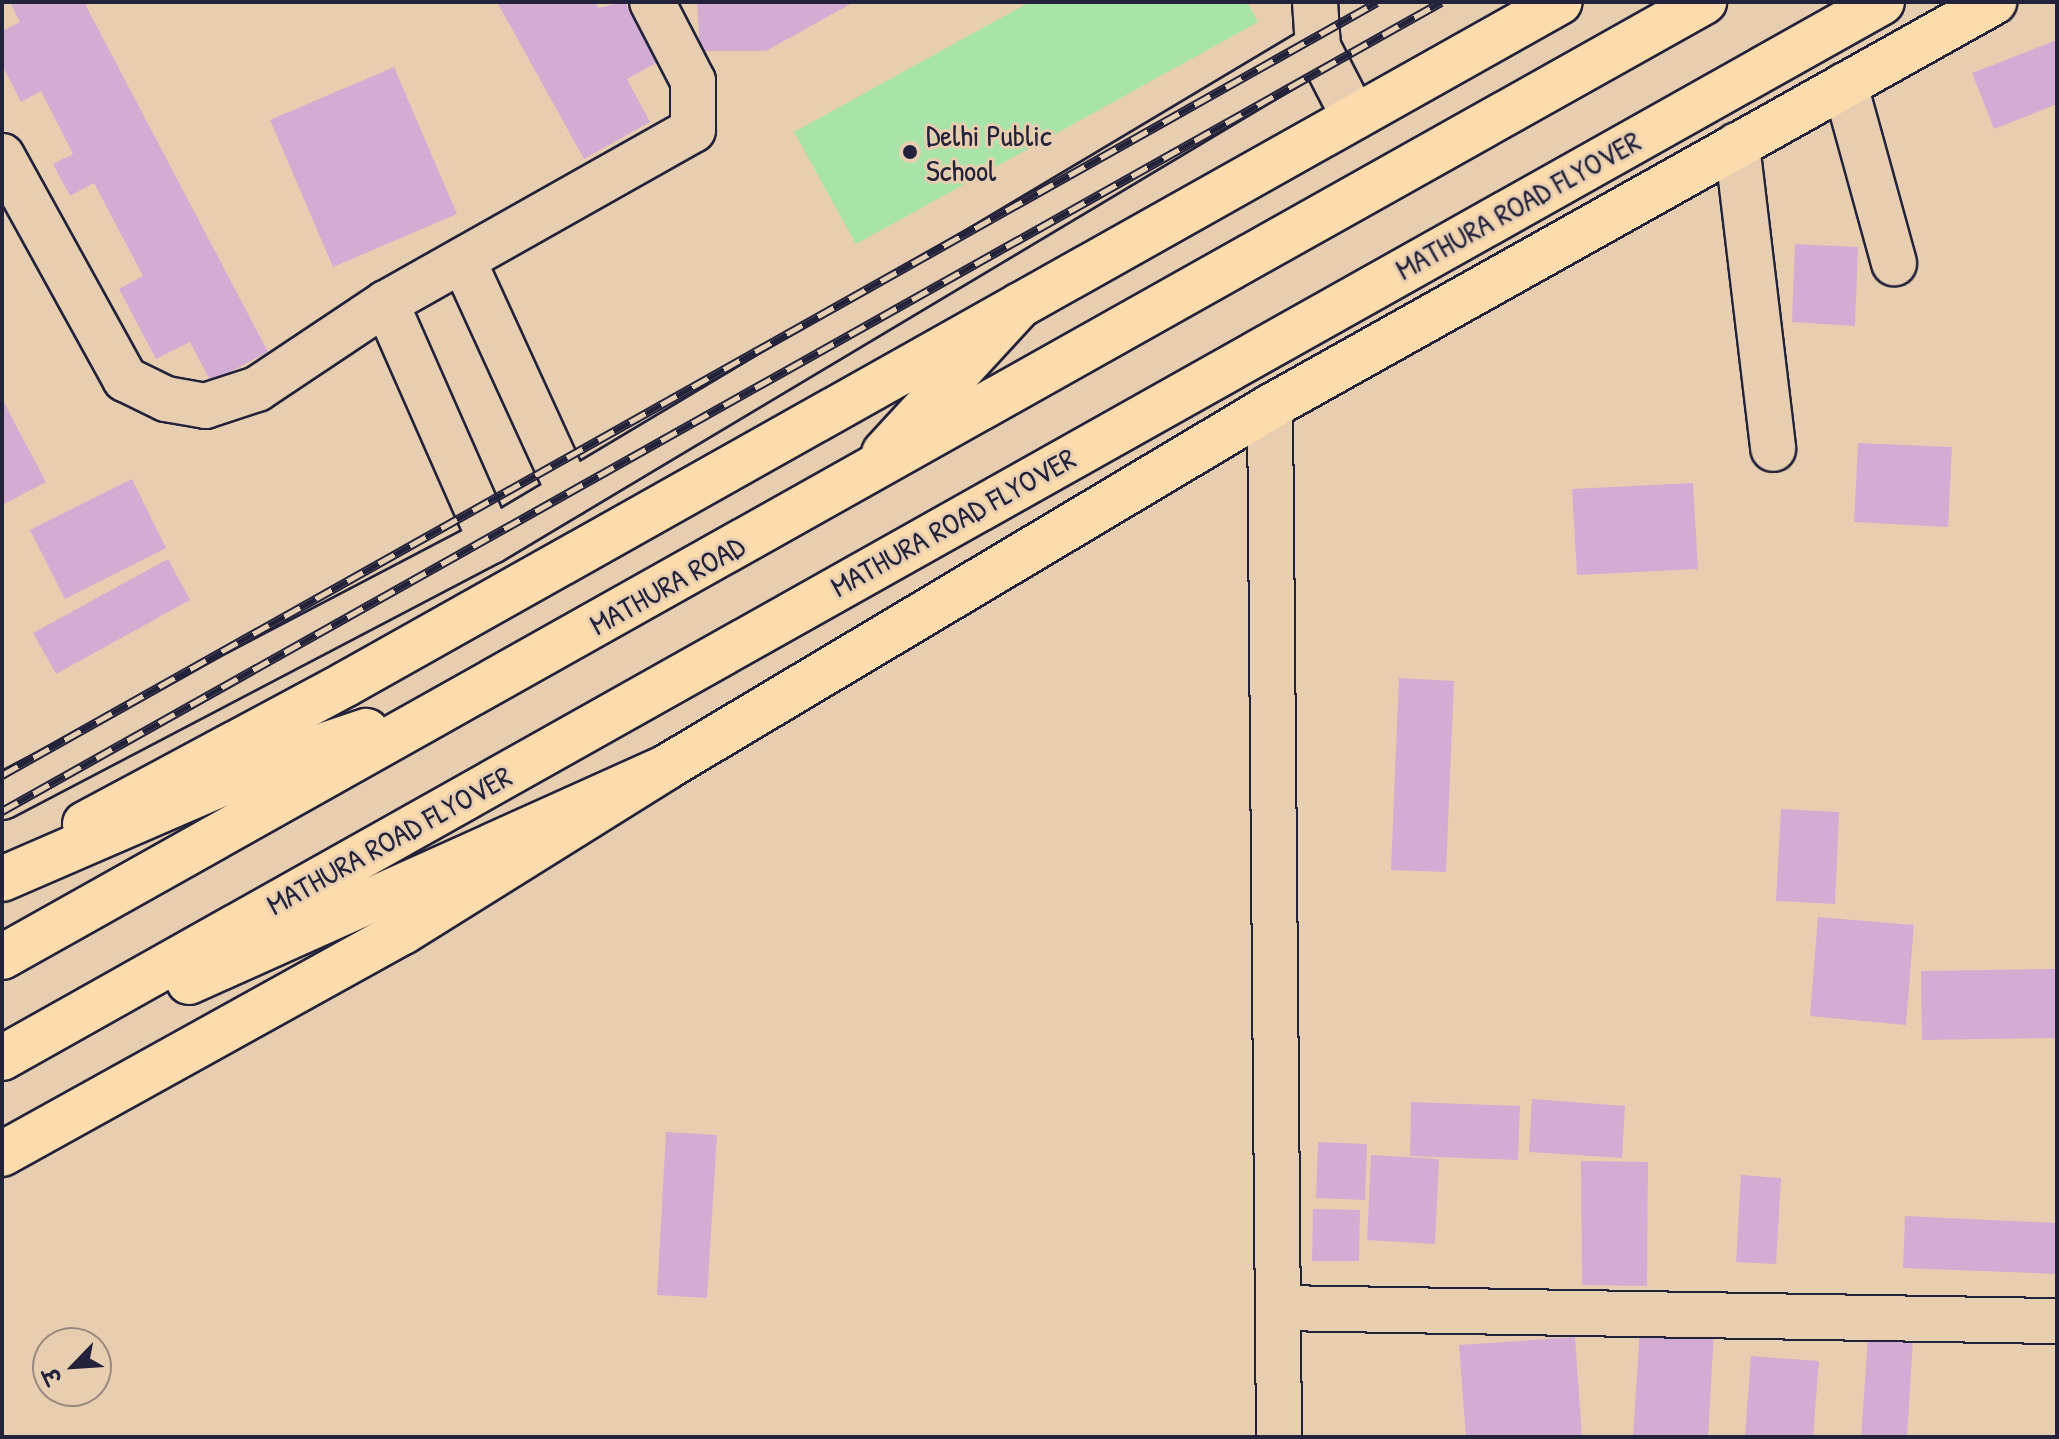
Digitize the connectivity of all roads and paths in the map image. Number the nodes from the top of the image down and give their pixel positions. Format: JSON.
{"nodes":[{"id":1,"x":652,"y":2,"type":"edge"},
{"id":2,"x":1315,"y":2,"type":"edge"},
{"id":3,"x":1560,"y":2,"type":"edge"},
{"id":4,"x":1704,"y":2,"type":"edge"},
{"id":5,"x":1882,"y":2,"type":"edge"},
{"id":6,"x":1994,"y":2,"type":"edge"},
{"id":7,"x":1318,"y":47,"type":"junction"},
{"id":8,"x":1845,"y":85,"type":"junction"},
{"id":9,"x":1354,"y":117,"type":"junction"},
{"id":10,"x":1737,"y":145,"type":"junction"},
{"id":11,"x":2,"y":156,"type":"edge"},
{"id":12,"x":463,"y":260,"type":"junction"},
{"id":13,"x":1894,"y":263,"type":"dead end"},
{"id":14,"x":386,"y":303,"type":"junction"},
{"id":15,"x":1020,"y":305,"type":"junction"},
{"id":16,"x":1270,"y":407,"type":"junction"},
{"id":17,"x":1773,"y":449,"type":"dead end"},
{"id":18,"x":867,"y":473,"type":"junction"},
{"id":19,"x":570,"y":494,"type":"junction"},
{"id":20,"x":491,"y":541,"type":"junction"},
{"id":21,"x":467,"y":697,"type":"junction"},
{"id":22,"x":665,"y":768,"type":"junction"},
{"id":23,"x":3,"y":795,"type":"edge"},
{"id":24,"x":2,"y":869,"type":"edge"},
{"id":25,"x":2,"y":879,"type":"edge"},
{"id":26,"x":2,"y":957,"type":"edge"},
{"id":27,"x":14,"y":1051,"type":"edge"},
{"id":28,"x":2,"y":1154,"type":"edge"},
{"id":29,"x":1278,"y":1308,"type":"junction"},
{"id":30,"x":2057,"y":1321,"type":"edge"},
{"id":31,"x":1279,"y":1437,"type":"edge"}],
"edges":[{"from":1,"to":12,"type":"street"},
{"from":2,"to":7,"type":"street"},
{"from":3,"to":9,"type":"main road"},
{"from":4,"to":18,"type":"main road"},
{"from":5,"to":27,"type":"main road","name":"MATHURA ROAD FLYOVER"},
{"from":6,"to":8,"type":"main road"},
{"from":7,"to":9,"type":"street"},
{"from":7,"to":19,"type":"street"},
{"from":8,"to":10,"type":"main road"},
{"from":8,"to":13,"type":"street"},
{"from":9,"to":15,"type":"main road"},
{"from":10,"to":16,"type":"main road"},
{"from":10,"to":17,"type":"street"},
{"from":11,"to":14,"type":"street"},
{"from":12,"to":14,"type":"street"},
{"from":12,"to":19,"type":"street"},
{"from":14,"to":20,"type":"street"},
{"from":15,"to":18,"type":"main road"},
{"from":15,"to":24,"type":"main road"},
{"from":16,"to":22,"type":"main road"},
{"from":16,"to":29,"type":"street"},
{"from":18,"to":21,"type":"main road","name":"MATHURA ROAD"},
{"from":19,"to":20,"type":"street"},
{"from":20,"to":23,"type":"street"},
{"from":21,"to":25,"type":"main road"},
{"from":21,"to":26,"type":"main road"},
{"from":22,"to":27,"type":"main road"},
{"from":22,"to":28,"type":"main road"},
{"from":29,"to":30,"type":"street"},
{"from":29,"to":31,"type":"street"}]}
